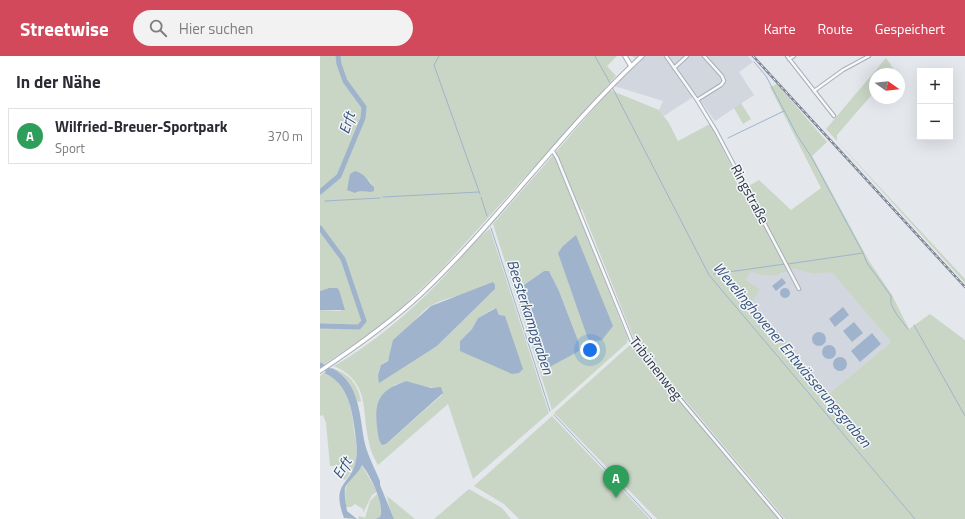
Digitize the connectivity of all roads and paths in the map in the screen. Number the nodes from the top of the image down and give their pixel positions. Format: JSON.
{"nodes":[{"id":1,"x":624,"y":56,"type":"edge"},
{"id":2,"x":642,"y":56,"type":"edge"},
{"id":3,"x":666,"y":56,"type":"edge"},
{"id":4,"x":687,"y":56,"type":"edge"},
{"id":5,"x":704,"y":56,"type":"edge"},
{"id":6,"x":787,"y":56,"type":"edge"},
{"id":7,"x":794,"y":56,"type":"edge"},
{"id":8,"x":869,"y":56,"type":"edge"},
{"id":9,"x":789,"y":60,"type":"junction"},
{"id":10,"x":632,"y":66,"type":"junction"},
{"id":11,"x":674,"y":68,"type":"junction"},
{"id":12,"x":814,"y":91,"type":"junction"},
{"id":13,"x":697,"y":100,"type":"junction"},
{"id":14,"x":834,"y":116,"type":"dead end"},
{"id":15,"x":552,"y":150,"type":"junction"},
{"id":16,"x":799,"y":289,"type":"dead end"},
{"id":17,"x":320,"y":371,"type":"edge"},
{"id":18,"x":781,"y":519,"type":"edge"}],
"edges":[{"from":1,"to":10,"type":"street"},
{"from":2,"to":10,"type":"street"},
{"from":3,"to":11,"type":"street","name":"Ringstraße"},
{"from":4,"to":11,"type":"street"},
{"from":5,"to":13,"type":"street"},
{"from":6,"to":9,"type":"street"},
{"from":7,"to":9,"type":"street"},
{"from":8,"to":12,"type":"street"},
{"from":9,"to":12,"type":"street"},
{"from":10,"to":15,"type":"street"},
{"from":11,"to":13,"type":"street","name":"Ringstraße"},
{"from":12,"to":14,"type":"street"},
{"from":13,"to":16,"type":"street","name":"Ringstraße"},
{"from":15,"to":17,"type":"street"},
{"from":15,"to":18,"type":"street","name":"Tribünenweg"}]}
